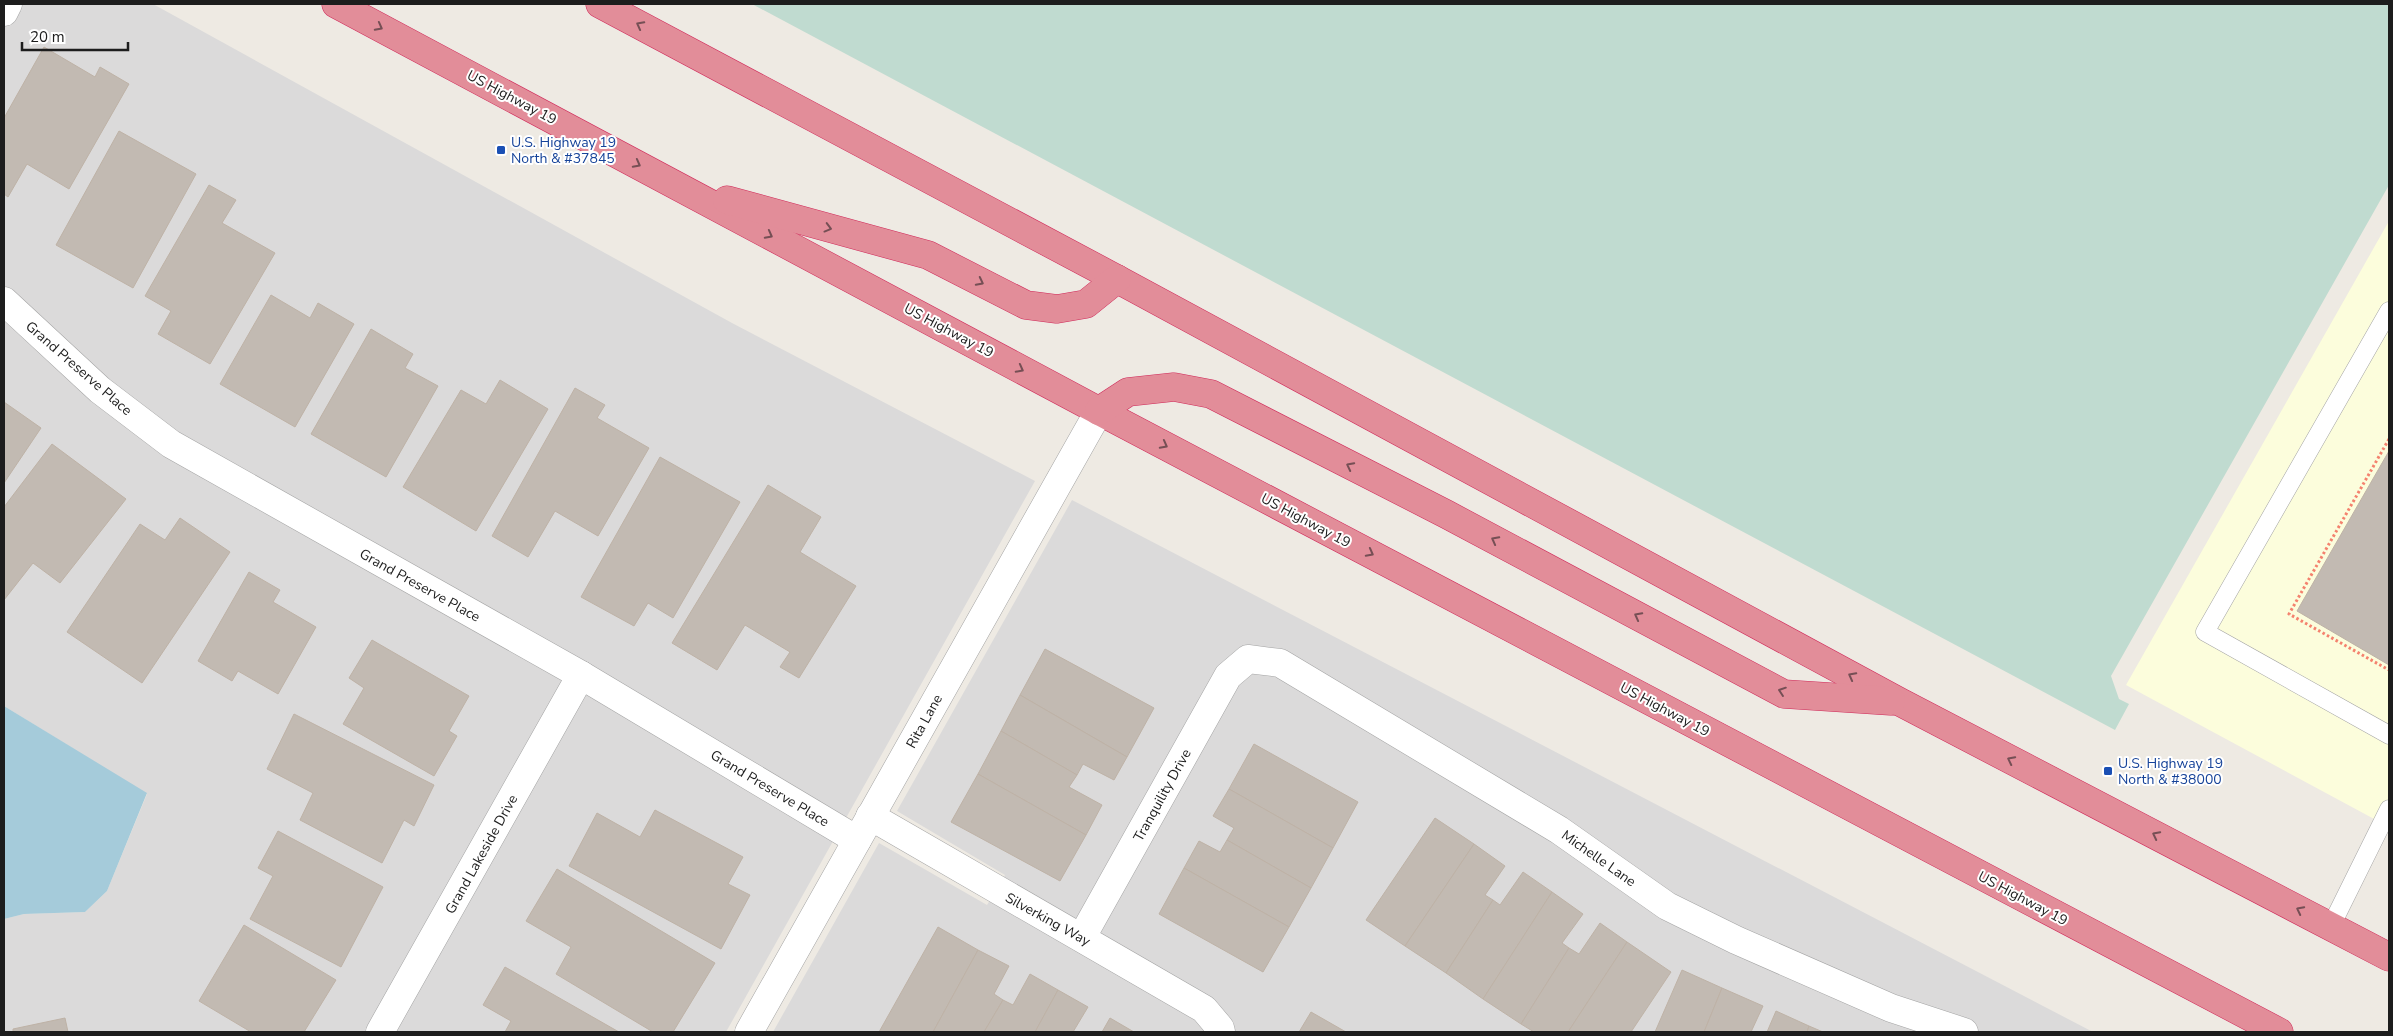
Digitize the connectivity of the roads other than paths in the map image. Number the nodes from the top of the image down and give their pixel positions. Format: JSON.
{"nodes":[{"id":1,"x":8,"y":4,"type":"edge"},
{"id":2,"x":336,"y":4,"type":"edge"},
{"id":3,"x":600,"y":4,"type":"edge"},
{"id":4,"x":4,"y":12,"type":"edge"},
{"id":5,"x":680,"y":187,"type":"junction"},
{"id":6,"x":1117,"y":279,"type":"junction"},
{"id":7,"x":4,"y":300,"type":"edge"},
{"id":8,"x":2389,"y":311,"type":"edge"},
{"id":9,"x":1098,"y":411,"type":"junction"},
{"id":10,"x":1248,"y":659,"type":"joint"},
{"id":11,"x":581,"y":675,"type":"junction"},
{"id":12,"x":1900,"y":702,"type":"junction"},
{"id":13,"x":2389,"y":735,"type":"edge"},
{"id":14,"x":2389,"y":809,"type":"edge"},
{"id":15,"x":870,"y":816,"type":"junction"},
{"id":16,"x":857,"y":840,"type":"junction"},
{"id":17,"x":2331,"y":926,"type":"junction"},
{"id":18,"x":1082,"y":937,"type":"junction"},
{"id":19,"x":2389,"y":957,"type":"edge"},
{"id":20,"x":1220,"y":1030,"type":"edge"},
{"id":21,"x":380,"y":1032,"type":"edge"},
{"id":22,"x":749,"y":1032,"type":"edge"},
{"id":23,"x":1964,"y":1032,"type":"edge"},
{"id":24,"x":2279,"y":1032,"type":"edge"}],
"edges":[{"from":1,"to":4,"type":"street"},
{"from":2,"to":5,"type":"highway","name":"US Highway 19","one_way":true},
{"from":6,"to":3,"type":"highway","one_way":true},
{"from":5,"to":6,"type":"highway","one_way":true},
{"from":5,"to":9,"type":"highway","name":"US Highway 19","one_way":true},
{"from":12,"to":6,"type":"highway","one_way":true},
{"from":7,"to":11,"type":"street","name":"Grand Preserve Place"},
{"from":8,"to":13,"type":"lane"},
{"from":12,"to":9,"type":"highway","one_way":true},
{"from":9,"to":15,"type":"street","name":"Rita Lane"},
{"from":9,"to":24,"type":"highway","name":"US Highway 19","one_way":true},
{"from":10,"to":18,"type":"street","name":"Tranquility Drive"},
{"from":10,"to":23,"type":"street","name":"Michelle Lane"},
{"from":11,"to":16,"type":"street","name":"Grand Preserve Place"},
{"from":11,"to":21,"type":"street","name":"Grand Lakeside Drive"},
{"from":17,"to":12,"type":"highway","one_way":true},
{"from":14,"to":17,"type":"lane"},
{"from":15,"to":16,"type":"street","name":"Rita Lane"},
{"from":15,"to":18,"type":"street","name":"Silverking Way"},
{"from":16,"to":22,"type":"street","name":"Rita Lane"},
{"from":17,"to":19,"type":"highway"},
{"from":18,"to":20,"type":"street","name":"Silverking Way"}]}
